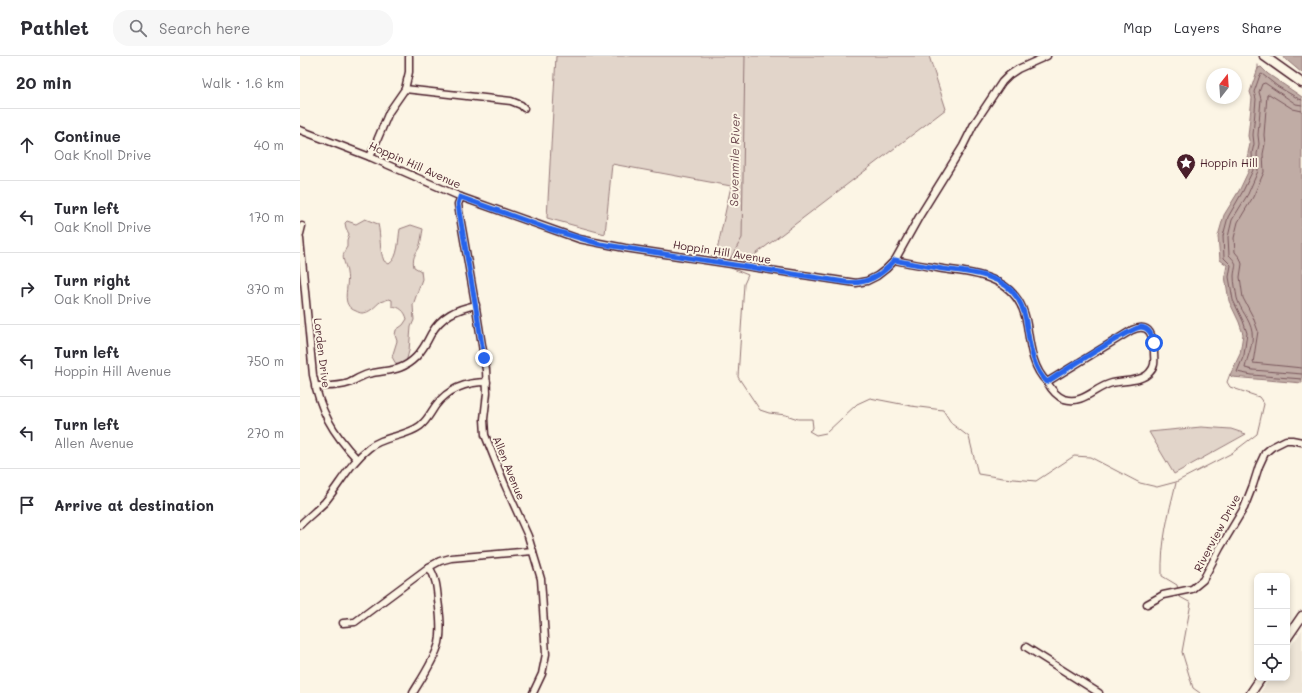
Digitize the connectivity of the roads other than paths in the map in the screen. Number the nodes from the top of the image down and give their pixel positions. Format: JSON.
{"nodes":[{"id":1,"x":409,"y":56,"type":"edge"},
{"id":2,"x":1047,"y":56,"type":"edge"},
{"id":3,"x":1264,"y":56,"type":"edge"},
{"id":4,"x":1302,"y":83,"type":"edge"},
{"id":5,"x":405,"y":89,"type":"junction"},
{"id":6,"x":524,"y":108,"type":"dead end"},
{"id":7,"x":300,"y":130,"type":"edge"},
{"id":8,"x":370,"y":157,"type":"junction"},
{"id":9,"x":460,"y":197,"type":"junction"},
{"id":10,"x":302,"y":226,"type":"dead end"},
{"id":11,"x":300,"y":234,"type":"edge"},
{"id":12,"x":300,"y":238,"type":"edge"},
{"id":13,"x":895,"y":260,"type":"junction"},
{"id":14,"x":476,"y":304,"type":"junction"},
{"id":15,"x":487,"y":382,"type":"junction"},
{"id":16,"x":1047,"y":382,"type":"junction"},
{"id":17,"x":315,"y":386,"type":"junction"},
{"id":18,"x":1302,"y":442,"type":"edge"},
{"id":19,"x":357,"y":458,"type":"junction"},
{"id":20,"x":300,"y":525,"type":"edge"},
{"id":21,"x":533,"y":551,"type":"junction"},
{"id":22,"x":429,"y":567,"type":"junction"},
{"id":23,"x":1147,"y":604,"type":"dead end"},
{"id":24,"x":1302,"y":616,"type":"edge"},
{"id":25,"x":343,"y":623,"type":"dead end"},
{"id":26,"x":1290,"y":634,"type":"edge"},
{"id":27,"x":1026,"y":648,"type":"dead end"},
{"id":28,"x":1259,"y":681,"type":"edge"},
{"id":29,"x":414,"y":693,"type":"edge"},
{"id":30,"x":533,"y":693,"type":"edge"},
{"id":31,"x":1099,"y":693,"type":"edge"},
{"id":32,"x":1251,"y":693,"type":"edge"}],
"edges":[{"from":1,"to":5,"type":"street"},
{"from":2,"to":13,"type":"street","name":"Hoppin Hill Avenue"},
{"from":3,"to":4,"type":"main road"},
{"from":5,"to":6,"type":"street"},
{"from":5,"to":8,"type":"street"},
{"from":7,"to":8,"type":"street","name":"Hoppin Hill Avenue"},
{"from":8,"to":9,"type":"street","name":"Hoppin Hill Avenue"},
{"from":9,"to":13,"type":"street","name":"Hoppin Hill Avenue"},
{"from":9,"to":14,"type":"street","name":"Allen Avenue"},
{"from":10,"to":11,"type":"street"},
{"from":12,"to":17,"type":"street","name":"Lorden Drive"},
{"from":13,"to":16,"type":"street"},
{"from":14,"to":15,"type":"street","name":"Allen Avenue"},
{"from":14,"to":17,"type":"street"},
{"from":15,"to":19,"type":"street"},
{"from":15,"to":21,"type":"street","name":"Allen Avenue"},
{"from":16,"to":16,"type":"street"},
{"from":17,"to":19,"type":"street","name":"Lorden Drive"},
{"from":18,"to":23,"type":"street","name":"Riverview Drive"},
{"from":19,"to":20,"type":"street"},
{"from":21,"to":22,"type":"street"},
{"from":21,"to":30,"type":"street","name":"Allen Avenue"},
{"from":22,"to":25,"type":"street"},
{"from":22,"to":29,"type":"street"},
{"from":24,"to":26,"type":"main road"},
{"from":27,"to":31,"type":"street"},
{"from":28,"to":32,"type":"main road"}]}
